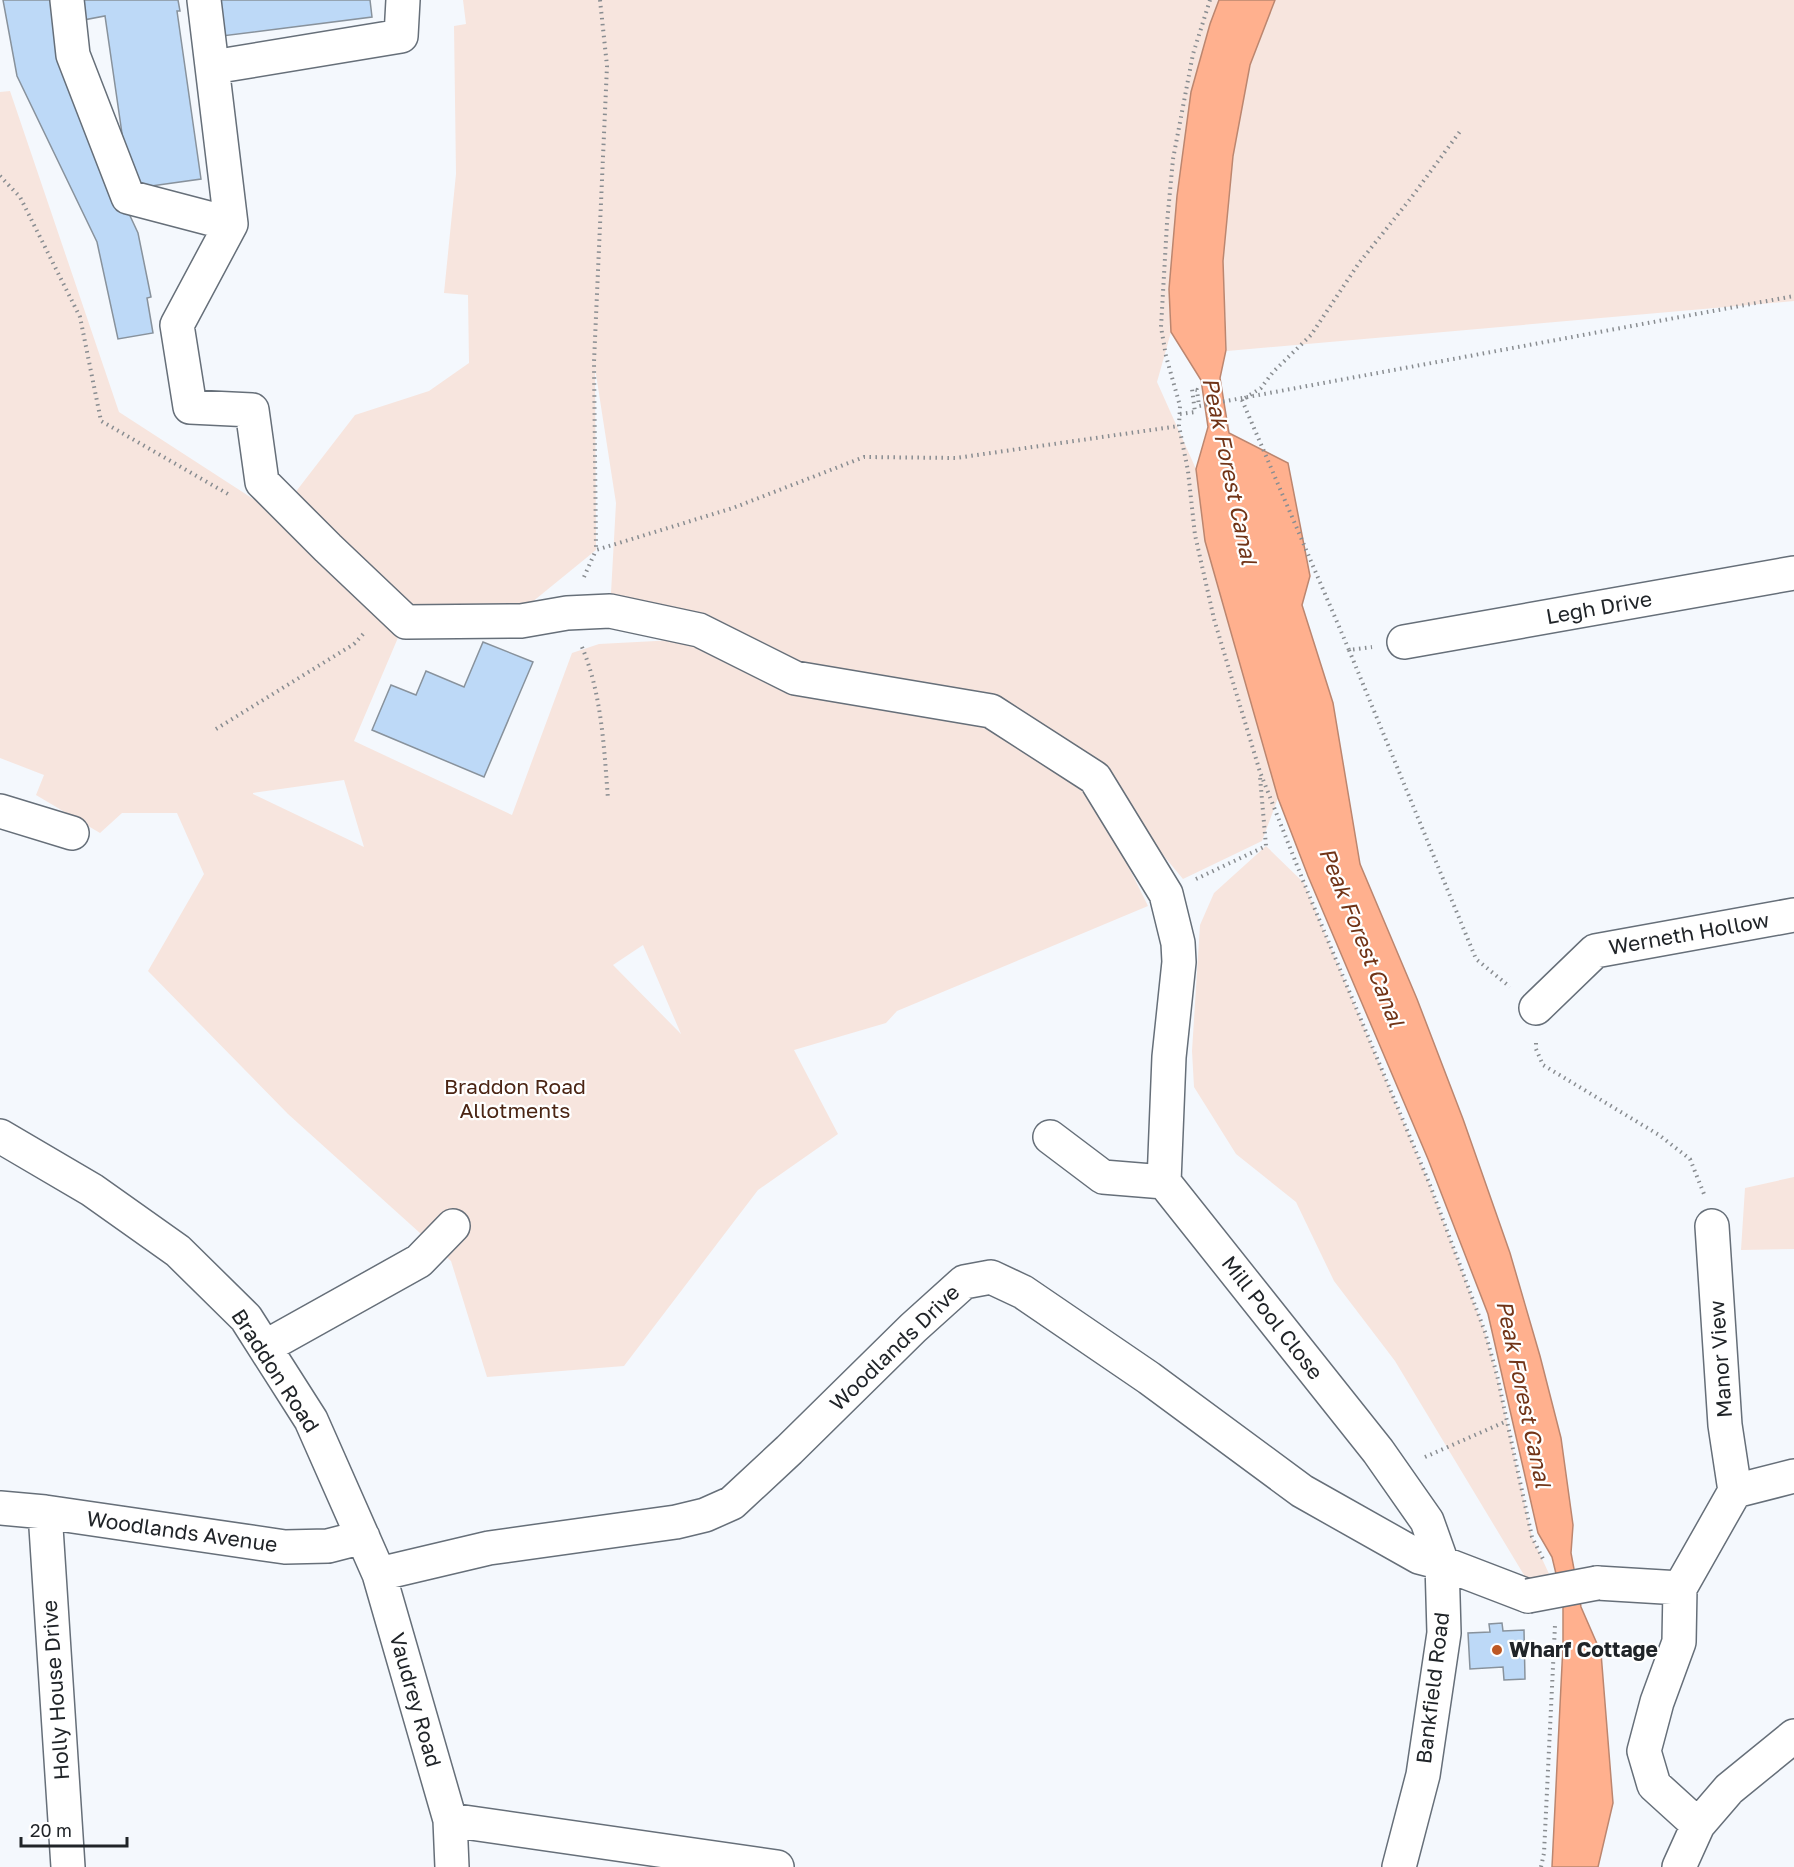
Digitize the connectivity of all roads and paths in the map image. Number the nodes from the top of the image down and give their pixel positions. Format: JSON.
{"nodes":[{"id":1,"x":67,"y":0,"type":"edge"},
{"id":2,"x":204,"y":0,"type":"edge"},
{"id":3,"x":403,"y":0,"type":"edge"},
{"id":4,"x":600,"y":0,"type":"edge"},
{"id":5,"x":1210,"y":0,"type":"edge"},
{"id":6,"x":213,"y":67,"type":"junction"},
{"id":7,"x":1461,"y":130,"type":"dead end"},
{"id":8,"x":0,"y":176,"type":"edge"},
{"id":9,"x":231,"y":224,"type":"junction"},
{"id":10,"x":1794,"y":296,"type":"edge"},
{"id":11,"x":1242,"y":400,"type":"junction"},
{"id":12,"x":1180,"y":414,"type":"junction"},
{"id":13,"x":1179,"y":426,"type":"junction"},
{"id":14,"x":231,"y":496,"type":"dead end"},
{"id":15,"x":1794,"y":573,"type":"edge"},
{"id":16,"x":567,"y":613,"type":"junction"},
{"id":17,"x":1404,"y":642,"type":"joint"},
{"id":18,"x":354,"y":645,"type":"dead end"},
{"id":19,"x":1349,"y":650,"type":"junction"},
{"id":20,"x":216,"y":729,"type":"dead end"},
{"id":21,"x":1260,"y":772,"type":"junction"},
{"id":22,"x":608,"y":799,"type":"dead end"},
{"id":23,"x":0,"y":811,"type":"edge"},
{"id":24,"x":72,"y":834,"type":"dead end"},
{"id":25,"x":1166,"y":894,"type":"junction"},
{"id":26,"x":1794,"y":915,"type":"edge"},
{"id":27,"x":1536,"y":1008,"type":"junction"},
{"id":28,"x":0,"y":1136,"type":"edge"},
{"id":29,"x":1050,"y":1137,"type":"dead end"},
{"id":30,"x":1164,"y":1182,"type":"junction"},
{"id":31,"x":453,"y":1226,"type":"dead end"},
{"id":32,"x":1712,"y":1226,"type":"joint"},
{"id":33,"x":265,"y":1347,"type":"junction"},
{"id":34,"x":1507,"y":1422,"type":"junction"},
{"id":35,"x":1392,"y":1472,"type":"junction"},
{"id":36,"x":1794,"y":1476,"type":"edge"},
{"id":37,"x":1735,"y":1491,"type":"junction"},
{"id":38,"x":0,"y":1508,"type":"edge"},
{"id":39,"x":45,"y":1512,"type":"junction"},
{"id":40,"x":363,"y":1537,"type":"junction"},
{"id":41,"x":1442,"y":1563,"type":"junction"},
{"id":42,"x":1547,"y":1568,"type":"dead end"},
{"id":43,"x":379,"y":1575,"type":"junction"},
{"id":44,"x":1680,"y":1588,"type":"junction"},
{"id":45,"x":1556,"y":1615,"type":"dead end"},
{"id":46,"x":1794,"y":1736,"type":"edge"},
{"id":47,"x":450,"y":1820,"type":"junction"},
{"id":48,"x":1698,"y":1825,"type":"junction"},
{"id":49,"x":68,"y":1867,"type":"edge"},
{"id":50,"x":452,"y":1867,"type":"edge"},
{"id":51,"x":777,"y":1867,"type":"edge"},
{"id":52,"x":1399,"y":1867,"type":"edge"},
{"id":53,"x":1541,"y":1867,"type":"edge"},
{"id":54,"x":1679,"y":1867,"type":"edge"}],
"edges":[{"from":1,"to":9,"type":"street"},
{"from":2,"to":6,"type":"street"},
{"from":3,"to":6,"type":"street"},
{"from":4,"to":13,"type":"path"},
{"from":5,"to":12,"type":"path"},
{"from":6,"to":9,"type":"street"},
{"from":7,"to":11,"type":"path"},
{"from":8,"to":14,"type":"path"},
{"from":9,"to":16,"type":"street"},
{"from":10,"to":11,"type":"path"},
{"from":11,"to":12,"type":"path"},
{"from":11,"to":19,"type":"path"},
{"from":12,"to":13,"type":"path"},
{"from":13,"to":21,"type":"path"},
{"from":15,"to":17,"type":"street","name":"Legh Drive"},
{"from":16,"to":22,"type":"path"},
{"from":16,"to":25,"type":"street"},
{"from":17,"to":19,"type":"path"},
{"from":18,"to":20,"type":"path"},
{"from":19,"to":27,"type":"path"},
{"from":21,"to":25,"type":"path"},
{"from":21,"to":34,"type":"path"},
{"from":23,"to":24,"type":"street"},
{"from":25,"to":30,"type":"street"},
{"from":26,"to":27,"type":"street","name":"Werneth Hollow"},
{"from":27,"to":32,"type":"path"},
{"from":28,"to":33,"type":"street","name":"Braddon Road"},
{"from":29,"to":30,"type":"street"},
{"from":30,"to":35,"type":"street","name":"Mill Pool Close"},
{"from":31,"to":33,"type":"street"},
{"from":32,"to":37,"type":"street","name":"Manor View"},
{"from":33,"to":40,"type":"street","name":"Braddon Road"},
{"from":34,"to":35,"type":"path"},
{"from":34,"to":42,"type":"path"},
{"from":35,"to":41,"type":"street","name":"Mill Pool Close"},
{"from":36,"to":37,"type":"street"},
{"from":37,"to":44,"type":"street"},
{"from":38,"to":39,"type":"street","name":"Woodlands Avenue"},
{"from":39,"to":40,"type":"street","name":"Woodlands Avenue"},
{"from":39,"to":49,"type":"street","name":"Holly House Drive"},
{"from":40,"to":43,"type":"street","name":"Vaudrey Road"},
{"from":41,"to":43,"type":"street","name":"Woodlands Drive"},
{"from":41,"to":44,"type":"street","bridge":true},
{"from":41,"to":52,"type":"street","name":"Bankfield Road"},
{"from":43,"to":47,"type":"street","name":"Vaudrey Road"},
{"from":44,"to":48,"type":"street"},
{"from":45,"to":53,"type":"path"},
{"from":46,"to":48,"type":"street"},
{"from":47,"to":50,"type":"street","name":"Vaudrey Road"},
{"from":47,"to":51,"type":"street"},
{"from":48,"to":54,"type":"street"}]}
